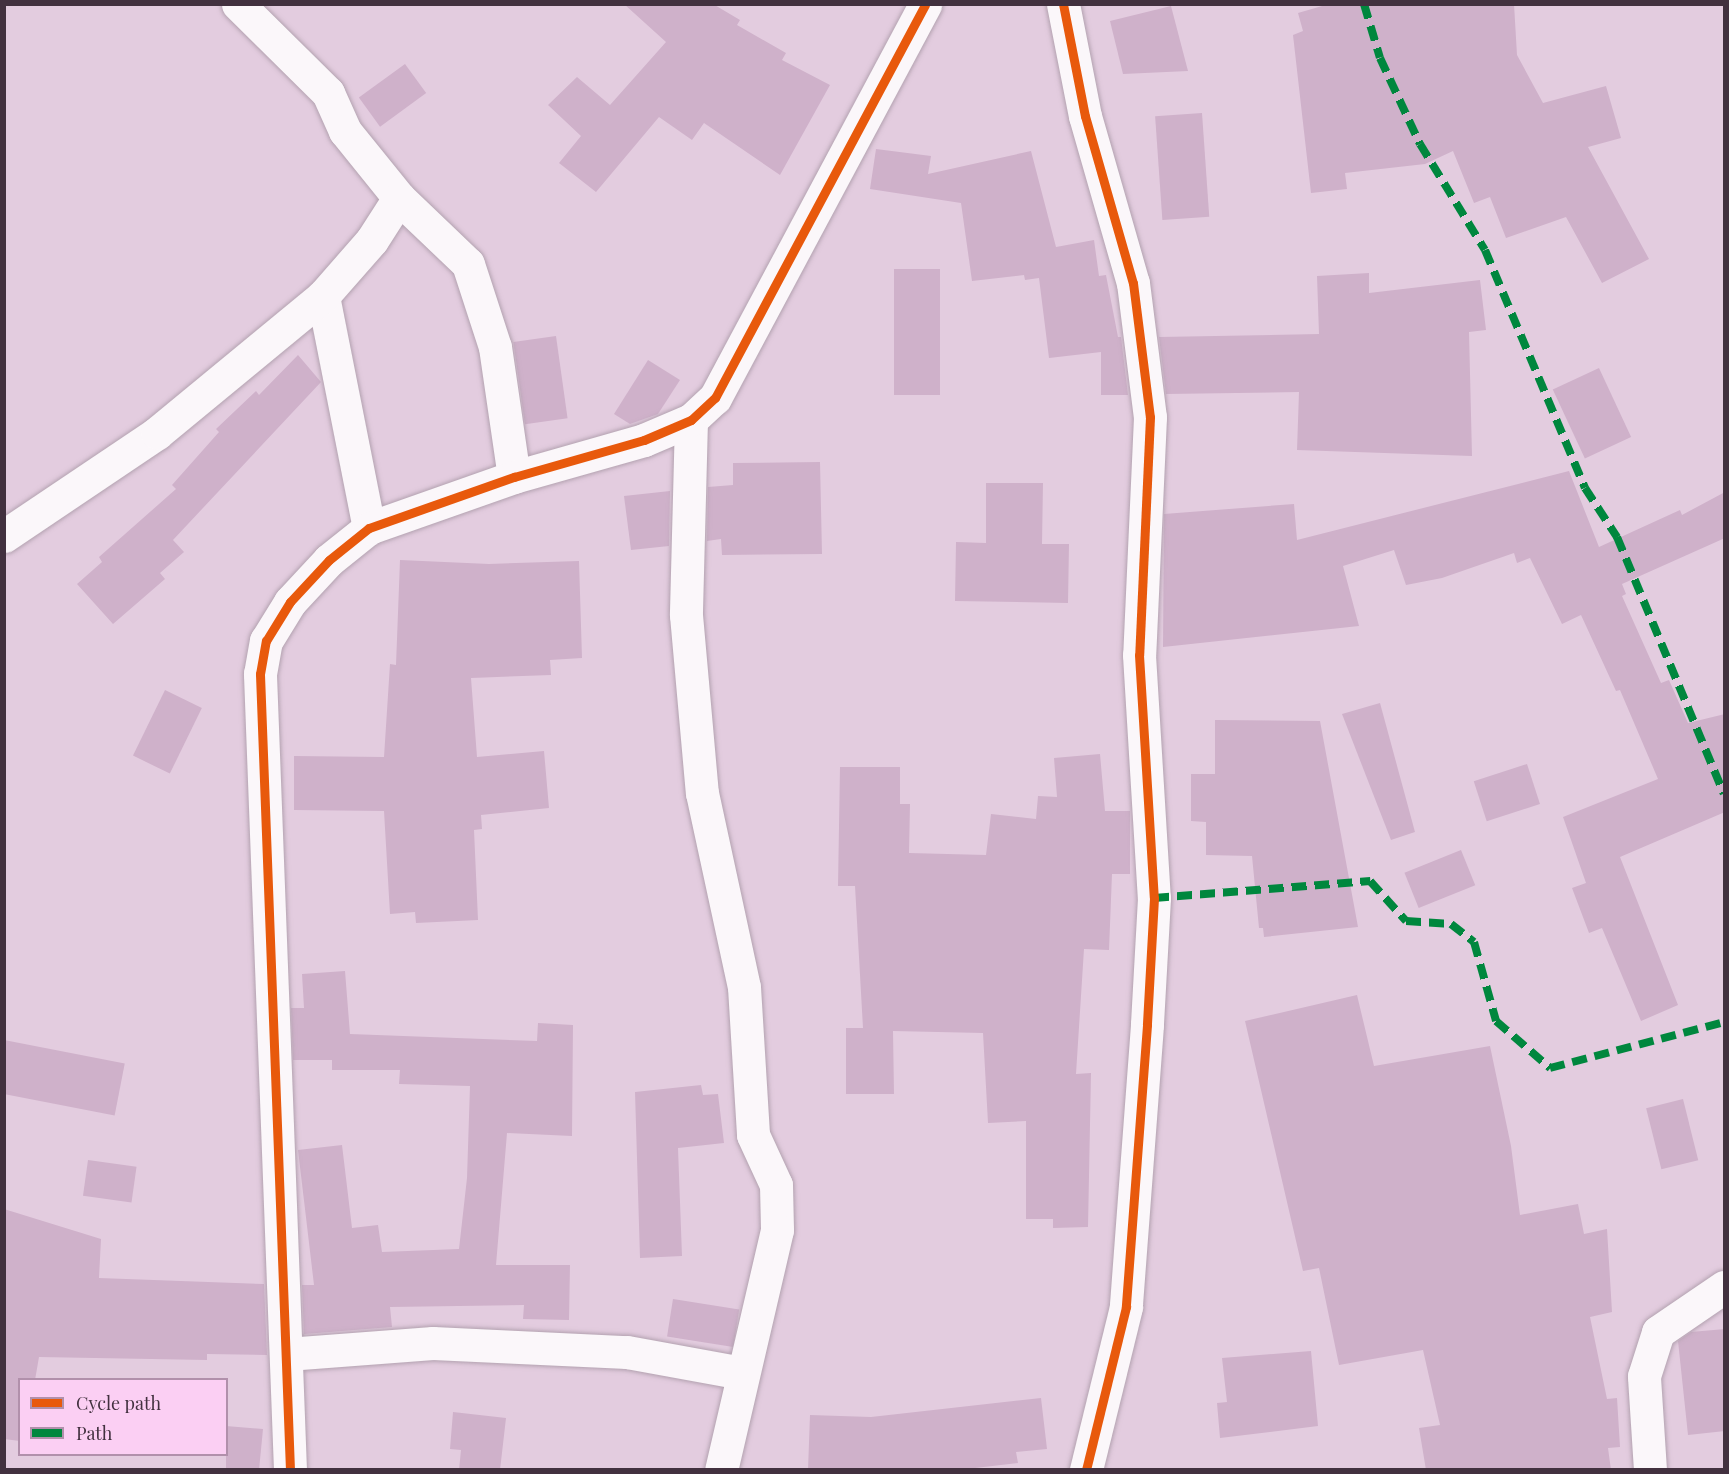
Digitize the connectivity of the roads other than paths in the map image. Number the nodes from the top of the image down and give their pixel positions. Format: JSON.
{"nodes":[{"id":1,"x":238,"y":4,"type":"edge"},
{"id":2,"x":925,"y":4,"type":"edge"},
{"id":3,"x":1063,"y":4,"type":"edge"},
{"id":4,"x":399,"y":198,"type":"junction"},
{"id":5,"x":323,"y":297,"type":"junction"},
{"id":6,"x":691,"y":420,"type":"junction"},
{"id":7,"x":514,"y":477,"type":"junction"},
{"id":8,"x":369,"y":528,"type":"junction"},
{"id":9,"x":4,"y":536,"type":"edge"},
{"id":10,"x":1725,"y":1287,"type":"edge"},
{"id":11,"x":287,"y":1354,"type":"junction"},
{"id":12,"x":742,"y":1373,"type":"junction"},
{"id":13,"x":290,"y":1470,"type":"edge"},
{"id":14,"x":721,"y":1470,"type":"edge"},
{"id":15,"x":1086,"y":1470,"type":"edge"},
{"id":16,"x":1650,"y":1470,"type":"edge"}],
"edges":[{"from":1,"to":4,"type":"street"},
{"from":2,"to":6,"type":"street"},
{"from":3,"to":15,"type":"street"},
{"from":4,"to":5,"type":"street"},
{"from":4,"to":7,"type":"street"},
{"from":5,"to":8,"type":"street"},
{"from":5,"to":9,"type":"street"},
{"from":6,"to":7,"type":"street"},
{"from":6,"to":12,"type":"street"},
{"from":7,"to":8,"type":"street"},
{"from":8,"to":11,"type":"street"},
{"from":10,"to":16,"type":"street"},
{"from":11,"to":12,"type":"street"},
{"from":11,"to":13,"type":"street"},
{"from":12,"to":14,"type":"street"}]}
